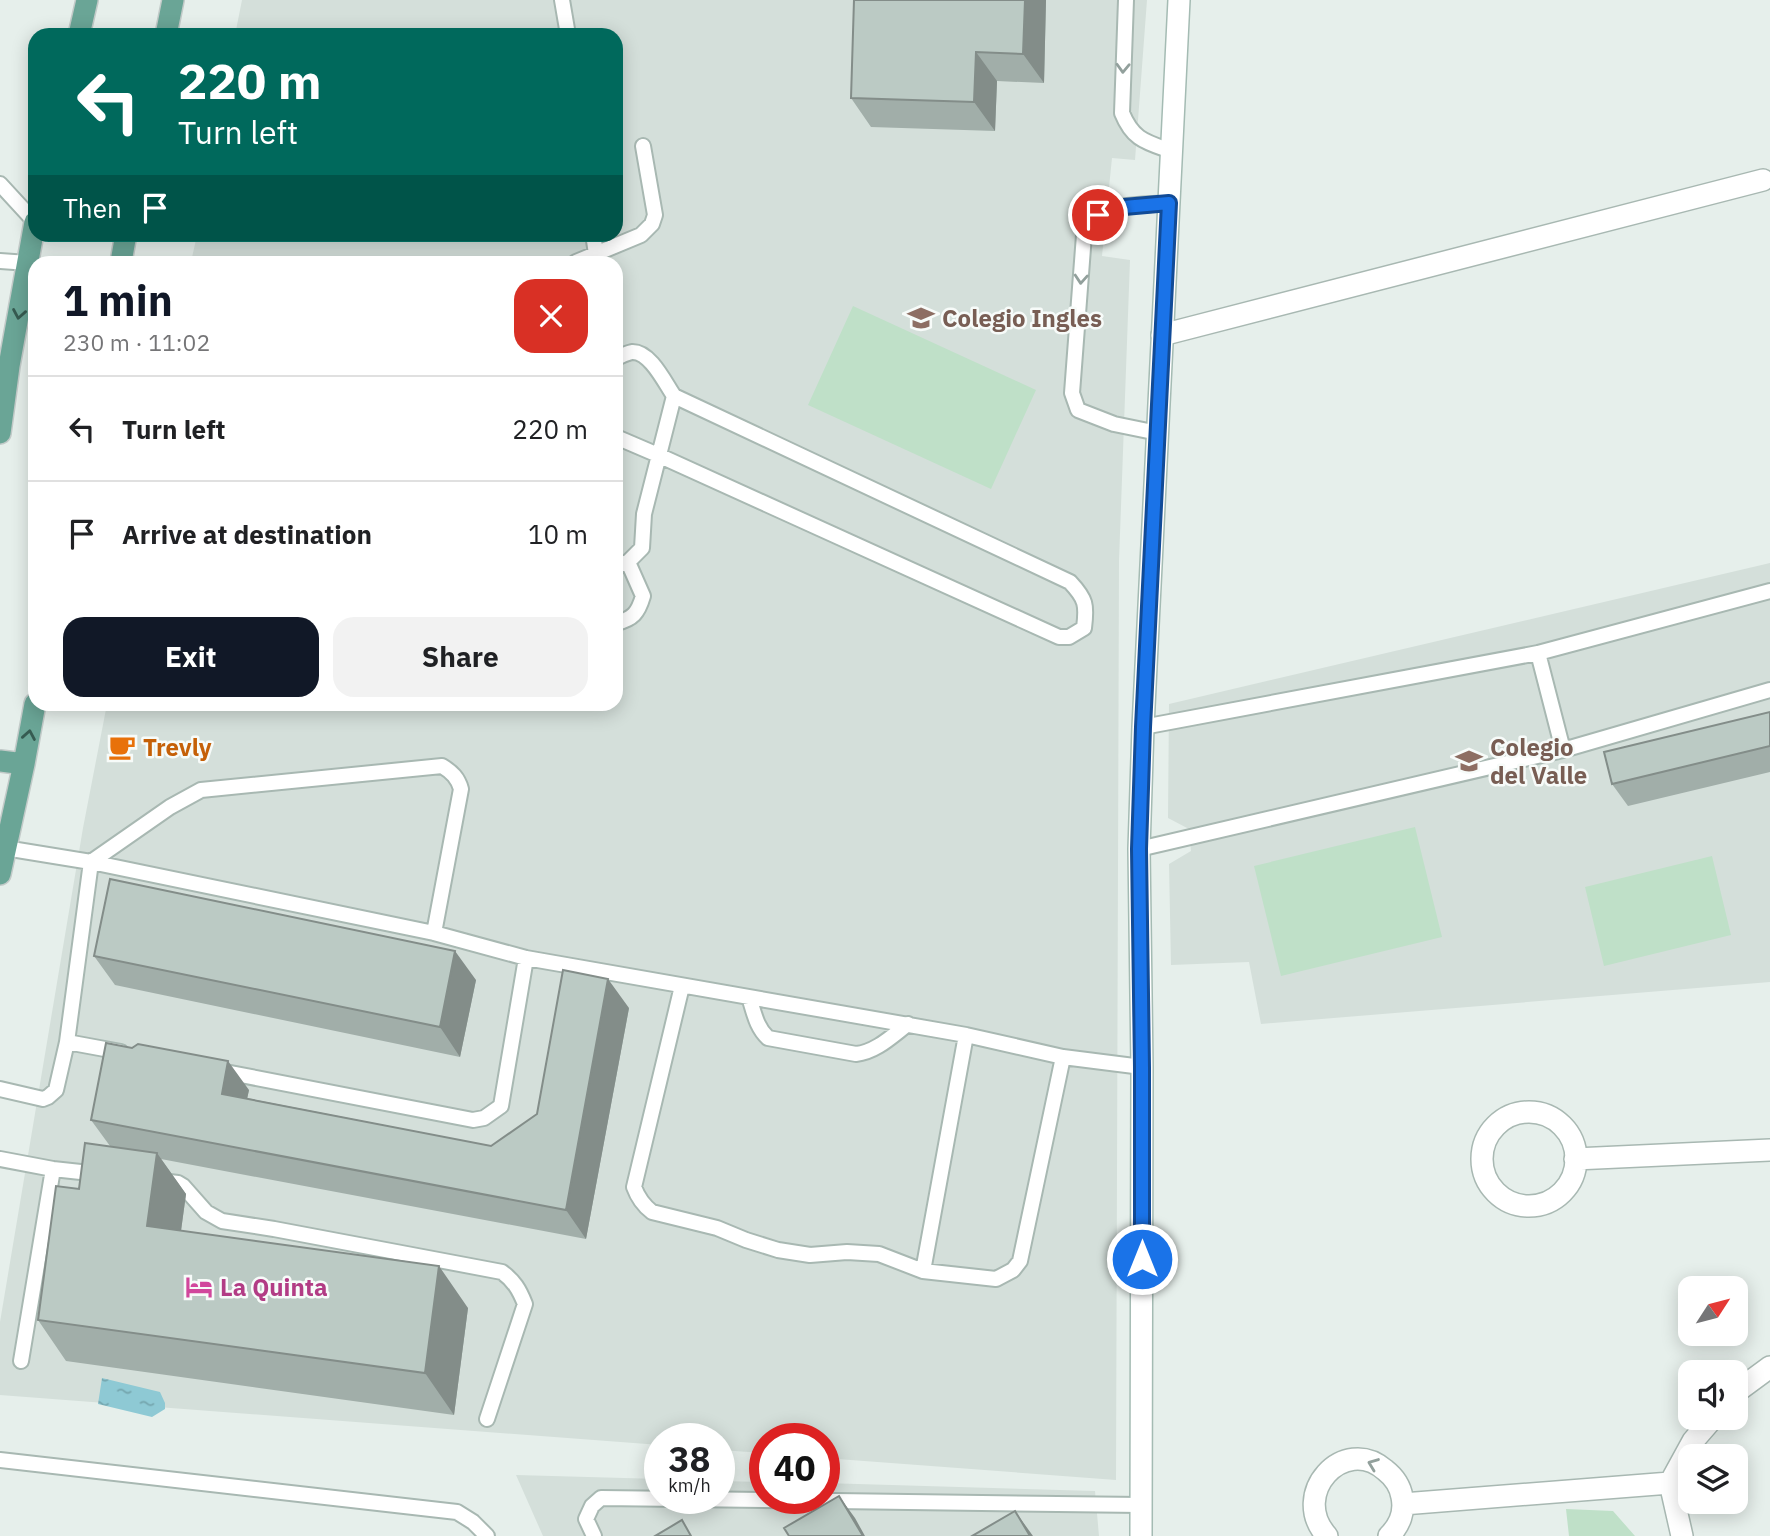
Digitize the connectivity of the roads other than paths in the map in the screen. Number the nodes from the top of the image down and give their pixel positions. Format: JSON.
{"nodes":[{"id":1,"x":87,"y":0,"type":"edge"},
{"id":2,"x":173,"y":0,"type":"edge"},
{"id":3,"x":562,"y":0,"type":"edge"},
{"id":4,"x":1126,"y":0,"type":"edge"},
{"id":5,"x":1180,"y":0,"type":"edge"},
{"id":6,"x":81,"y":28,"type":"edge"},
{"id":7,"x":167,"y":28,"type":"edge"},
{"id":8,"x":567,"y":28,"type":"edge"},
{"id":9,"x":643,"y":146,"type":"dead end"},
{"id":10,"x":1171,"y":151,"type":"junction"},
{"id":11,"x":1763,"y":180,"type":"dead end"},
{"id":12,"x":0,"y":184,"type":"edge"},
{"id":13,"x":1169,"y":203,"type":"junction"},
{"id":14,"x":28,"y":214,"type":"edge"},
{"id":15,"x":594,"y":242,"type":"edge"},
{"id":16,"x":596,"y":254,"type":"junction"},
{"id":17,"x":591,"y":256,"type":"edge"},
{"id":18,"x":0,"y":261,"type":"edge"},
{"id":19,"x":28,"y":263,"type":"joint"},
{"id":20,"x":1162,"y":335,"type":"junction"},
{"id":21,"x":623,"y":355,"type":"edge"},
{"id":22,"x":674,"y":396,"type":"junction"},
{"id":23,"x":0,"y":433,"type":"edge"},
{"id":24,"x":1158,"y":433,"type":"junction"},
{"id":25,"x":623,"y":440,"type":"edge"},
{"id":26,"x":658,"y":454,"type":"junction"},
{"id":27,"x":623,"y":563,"type":"edge"},
{"id":28,"x":623,"y":566,"type":"edge"},
{"id":29,"x":1770,"y":591,"type":"edge"},
{"id":30,"x":623,"y":622,"type":"edge"},
{"id":31,"x":1538,"y":653,"type":"junction"},
{"id":32,"x":1770,"y":690,"type":"edge"},
{"id":33,"x":34,"y":711,"type":"edge"},
{"id":34,"x":1143,"y":727,"type":"junction"},
{"id":35,"x":1563,"y":750,"type":"junction"},
{"id":36,"x":0,"y":761,"type":"edge"},
{"id":37,"x":24,"y":764,"type":"junction"},
{"id":38,"x":5,"y":848,"type":"junction"},
{"id":39,"x":1139,"y":849,"type":"junction"},
{"id":40,"x":91,"y":862,"type":"junction"},
{"id":41,"x":0,"y":874,"type":"edge"},
{"id":42,"x":434,"y":933,"type":"junction"},
{"id":43,"x":526,"y":958,"type":"junction"},
{"id":44,"x":682,"y":986,"type":"junction"},
{"id":45,"x":749,"y":997,"type":"junction"},
{"id":46,"x":908,"y":1024,"type":"junction"},
{"id":47,"x":966,"y":1035,"type":"junction"},
{"id":48,"x":67,"y":1042,"type":"junction"},
{"id":49,"x":135,"y":1055,"type":"edge"},
{"id":50,"x":1063,"y":1057,"type":"junction"},
{"id":51,"x":1142,"y":1067,"type":"junction"},
{"id":52,"x":202,"y":1068,"type":"edge"},
{"id":53,"x":0,"y":1089,"type":"edge"},
{"id":54,"x":1770,"y":1150,"type":"edge"},
{"id":55,"x":0,"y":1159,"type":"edge"},
{"id":56,"x":1575,"y":1159,"type":"junction"},
{"id":57,"x":53,"y":1169,"type":"junction"},
{"id":58,"x":108,"y":1175,"type":"edge"},
{"id":59,"x":150,"y":1180,"type":"edge"},
{"id":60,"x":923,"y":1271,"type":"junction"},
{"id":61,"x":21,"y":1361,"type":"dead end"},
{"id":62,"x":1770,"y":1367,"type":"edge"},
{"id":63,"x":1748,"y":1383,"type":"edge"},
{"id":64,"x":488,"y":1419,"type":"dead end"},
{"id":65,"x":1703,"y":1430,"type":"edge"},
{"id":66,"x":0,"y":1460,"type":"edge"},
{"id":67,"x":1670,"y":1483,"type":"junction"},
{"id":68,"x":1403,"y":1504,"type":"junction"},
{"id":69,"x":1141,"y":1505,"type":"junction"},
{"id":70,"x":486,"y":1536,"type":"edge"},
{"id":71,"x":594,"y":1536,"type":"edge"},
{"id":72,"x":1141,"y":1536,"type":"edge"},
{"id":73,"x":1327,"y":1536,"type":"edge"},
{"id":74,"x":1390,"y":1536,"type":"edge"},
{"id":75,"x":1682,"y":1536,"type":"edge"}],
"edges":[{"from":1,"to":6,"type":"main road"},
{"from":2,"to":7,"type":"main road"},
{"from":3,"to":8,"type":"lane"},
{"from":4,"to":10,"type":"lane","one_way":true},
{"from":5,"to":10,"type":"street"},
{"from":9,"to":16,"type":"lane"},
{"from":10,"to":13,"type":"street"},
{"from":11,"to":20,"type":"street"},
{"from":12,"to":14,"type":"lane"},
{"from":13,"to":20,"type":"street"},
{"from":13,"to":24,"type":"lane","one_way":true},
{"from":15,"to":16,"type":"lane"},
{"from":16,"to":17,"type":"lane"},
{"from":18,"to":19,"type":"lane"},
{"from":19,"to":23,"type":"main road","one_way":true},
{"from":20,"to":24,"type":"street"},
{"from":21,"to":22,"type":"lane"},
{"from":22,"to":26,"type":"lane"},
{"from":22,"to":26,"type":"lane"},
{"from":24,"to":34,"type":"street"},
{"from":25,"to":26,"type":"lane"},
{"from":26,"to":27,"type":"lane"},
{"from":28,"to":30,"type":"lane"},
{"from":29,"to":31,"type":"lane"},
{"from":31,"to":34,"type":"lane"},
{"from":31,"to":35,"type":"lane"},
{"from":32,"to":35,"type":"lane"},
{"from":37,"to":33,"type":"main road","one_way":true},
{"from":34,"to":39,"type":"street"},
{"from":35,"to":39,"type":"lane"},
{"from":36,"to":37,"type":"main road"},
{"from":37,"to":38,"type":"main road"},
{"from":38,"to":40,"type":"lane"},
{"from":38,"to":41,"type":"main road"},
{"from":39,"to":51,"type":"street"},
{"from":40,"to":42,"type":"lane"},
{"from":40,"to":42,"type":"lane"},
{"from":40,"to":48,"type":"lane"},
{"from":42,"to":43,"type":"lane"},
{"from":43,"to":44,"type":"lane"},
{"from":43,"to":52,"type":"lane"},
{"from":44,"to":45,"type":"lane"},
{"from":44,"to":60,"type":"lane"},
{"from":45,"to":46,"type":"lane"},
{"from":45,"to":46,"type":"lane"},
{"from":46,"to":47,"type":"lane"},
{"from":47,"to":50,"type":"lane"},
{"from":47,"to":60,"type":"lane"},
{"from":48,"to":49,"type":"lane"},
{"from":48,"to":53,"type":"lane"},
{"from":50,"to":51,"type":"lane"},
{"from":50,"to":60,"type":"lane"},
{"from":51,"to":69,"type":"street"},
{"from":54,"to":56,"type":"street"},
{"from":55,"to":57,"type":"lane"},
{"from":56,"to":56,"type":"street"},
{"from":57,"to":58,"type":"lane"},
{"from":57,"to":61,"type":"lane"},
{"from":59,"to":64,"type":"lane"},
{"from":62,"to":63,"type":"street"},
{"from":65,"to":67,"type":"street"},
{"from":66,"to":70,"type":"lane"},
{"from":67,"to":68,"type":"street"},
{"from":67,"to":75,"type":"street"},
{"from":68,"to":73,"type":"street","one_way":true},
{"from":68,"to":74,"type":"street"},
{"from":69,"to":71,"type":"lane"},
{"from":69,"to":72,"type":"street"}]}
